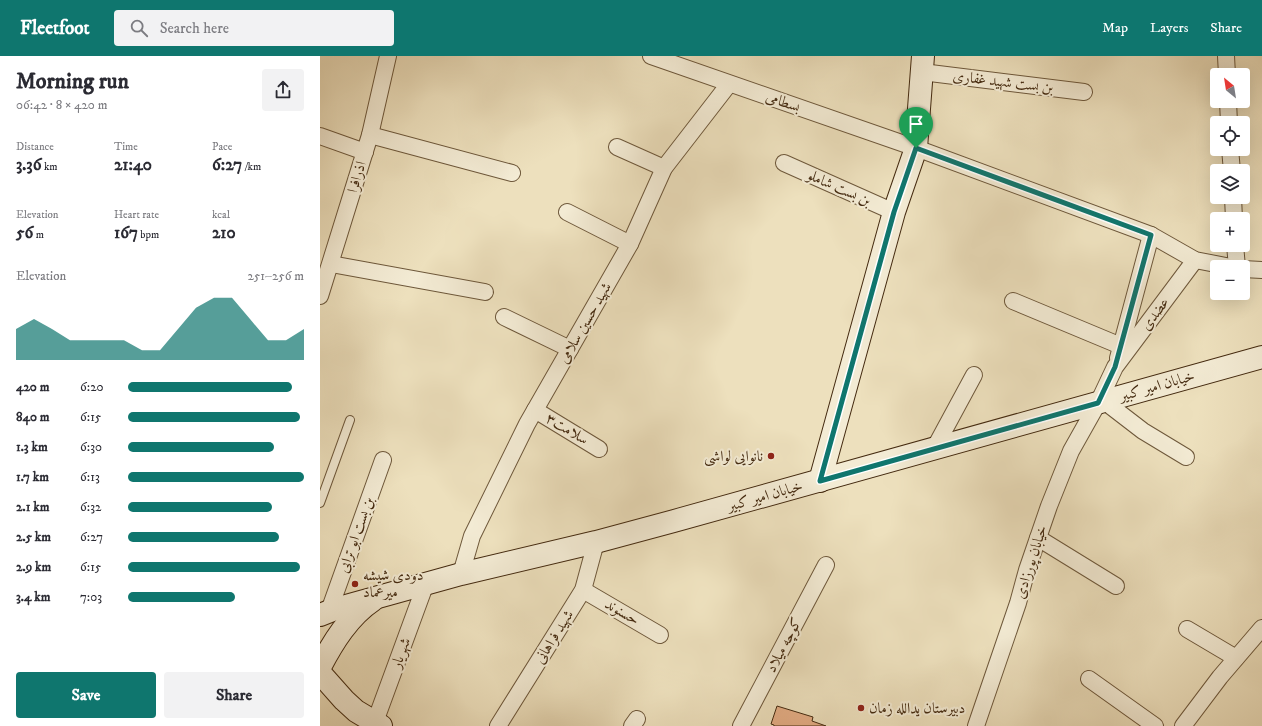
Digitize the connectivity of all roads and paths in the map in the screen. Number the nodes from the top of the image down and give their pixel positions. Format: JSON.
{"nodes":[{"id":1,"x":388,"y":56,"type":"edge"},
{"id":2,"x":651,"y":56,"type":"edge"},
{"id":3,"x":1226,"y":56,"type":"edge"},
{"id":4,"x":672,"y":59,"type":"edge"},
{"id":5,"x":923,"y":64,"type":"edge"},
{"id":6,"x":1227,"y":68,"type":"edge"},
{"id":7,"x":729,"y":84,"type":"junction"},
{"id":8,"x":1084,"y":92,"type":"dead end"},
{"id":9,"x":370,"y":135,"type":"junction"},
{"id":10,"x":320,"y":136,"type":"edge"},
{"id":11,"x":617,"y":147,"type":"dead end"},
{"id":12,"x":916,"y":148,"type":"junction"},
{"id":13,"x":365,"y":152,"type":"junction"},
{"id":14,"x":784,"y":163,"type":"dead end"},
{"id":15,"x":664,"y":168,"type":"junction"},
{"id":16,"x":512,"y":173,"type":"dead end"},
{"id":17,"x":567,"y":212,"type":"dead end"},
{"id":18,"x":894,"y":212,"type":"junction"},
{"id":19,"x":1151,"y":235,"type":"junction"},
{"id":20,"x":630,"y":244,"type":"junction"},
{"id":21,"x":1195,"y":260,"type":"junction"},
{"id":22,"x":1210,"y":263,"type":"edge"},
{"id":23,"x":331,"y":264,"type":"junction"},
{"id":24,"x":1250,"y":269,"type":"edge"},
{"id":25,"x":1262,"y":270,"type":"edge"},
{"id":26,"x":485,"y":292,"type":"dead end"},
{"id":27,"x":320,"y":296,"type":"edge"},
{"id":28,"x":1013,"y":301,"type":"dead end"},
{"id":29,"x":504,"y":317,"type":"dead end"},
{"id":30,"x":1121,"y":346,"type":"junction"},
{"id":31,"x":570,"y":349,"type":"junction"},
{"id":32,"x":1262,"y":357,"type":"edge"},
{"id":33,"x":1115,"y":367,"type":"junction"},
{"id":34,"x":974,"y":374,"type":"dead end"},
{"id":35,"x":1101,"y":402,"type":"junction"},
{"id":36,"x":535,"y":410,"type":"junction"},
{"id":37,"x":350,"y":420,"type":"dead end"},
{"id":38,"x":599,"y":448,"type":"dead end"},
{"id":39,"x":934,"y":449,"type":"junction"},
{"id":40,"x":1186,"y":457,"type":"dead end"},
{"id":41,"x":383,"y":460,"type":"dead end"},
{"id":42,"x":820,"y":481,"type":"junction"},
{"id":43,"x":320,"y":503,"type":"edge"},
{"id":44,"x":1038,"y":538,"type":"junction"},
{"id":45,"x":596,"y":542,"type":"junction"},
{"id":46,"x":826,"y":564,"type":"dead end"},
{"id":47,"x":461,"y":574,"type":"junction"},
{"id":48,"x":426,"y":583,"type":"junction"},
{"id":49,"x":1116,"y":586,"type":"dead end"},
{"id":50,"x":583,"y":590,"type":"junction"},
{"id":51,"x":381,"y":595,"type":"junction"},
{"id":52,"x":324,"y":613,"type":"edge"},
{"id":53,"x":1262,"y":628,"type":"edge"},
{"id":54,"x":1187,"y":629,"type":"dead end"},
{"id":55,"x":660,"y":635,"type":"dead end"},
{"id":56,"x":1236,"y":658,"type":"junction"},
{"id":57,"x":320,"y":667,"type":"edge"},
{"id":58,"x":320,"y":673,"type":"edge"},
{"id":59,"x":1088,"y":679,"type":"dead end"},
{"id":60,"x":378,"y":724,"type":"edge"},
{"id":61,"x":498,"y":726,"type":"edge"},
{"id":62,"x":741,"y":726,"type":"edge"},
{"id":63,"x":976,"y":726,"type":"edge"},
{"id":64,"x":1155,"y":726,"type":"edge"},
{"id":65,"x":1183,"y":726,"type":"edge"}],
"edges":[{"from":1,"to":9,"type":"street","name":"اذرافرا"},
{"from":2,"to":4,"type":"street","name":"بسطامی"},
{"from":3,"to":6,"type":"street"},
{"from":4,"to":7,"type":"street","name":"بسطامی"},
{"from":5,"to":8,"type":"street","name":"بن بست شهید غفاری"},
{"from":5,"to":12,"type":"main road"},
{"from":7,"to":12,"type":"street","name":"بسطامی"},
{"from":7,"to":15,"type":"street","name":"شهید حسین سلامی"},
{"from":9,"to":13,"type":"street","name":"اذرافرا"},
{"from":9,"to":16,"type":"street"},
{"from":10,"to":13,"type":"street"},
{"from":11,"to":15,"type":"street"},
{"from":12,"to":18,"type":"main road"},
{"from":12,"to":19,"type":"street","name":"بسطامی"},
{"from":13,"to":23,"type":"street","name":"اذرافرا"},
{"from":14,"to":18,"type":"street","name":"بن بست شاملو"},
{"from":15,"to":20,"type":"street","name":"شهید حسین سلامی"},
{"from":17,"to":20,"type":"street"},
{"from":18,"to":42,"type":"main road"},
{"from":19,"to":21,"type":"street","name":"بسطامی"},
{"from":19,"to":30,"type":"street","name":"عضدی"},
{"from":20,"to":31,"type":"street","name":"شهید حسین سلامی"},
{"from":21,"to":22,"type":"street","name":"بسطامی"},
{"from":21,"to":33,"type":"street","name":"عضدی"},
{"from":23,"to":26,"type":"street"},
{"from":23,"to":27,"type":"street","name":"اذرافرا"},
{"from":24,"to":25,"type":"street"},
{"from":28,"to":30,"type":"street"},
{"from":29,"to":31,"type":"street"},
{"from":30,"to":33,"type":"street","name":"عضدی"},
{"from":31,"to":36,"type":"street","name":"شهید حسین سلامی"},
{"from":32,"to":35,"type":"main road","name":"خیابان امیر کبیر"},
{"from":33,"to":35,"type":"street","name":"عضدی"},
{"from":34,"to":39,"type":"street"},
{"from":35,"to":39,"type":"main road","name":"خیابان امیر کبیر"},
{"from":35,"to":40,"type":"street"},
{"from":35,"to":44,"type":"street","name":"خیابان پورزادی"},
{"from":36,"to":38,"type":"street","name":"سلامت۳"},
{"from":36,"to":47,"type":"street","name":"شهید حسین سلامی"},
{"from":37,"to":43,"type":"lane"},
{"from":39,"to":42,"type":"main road","name":"خیابان امیر کبیر"},
{"from":41,"to":52,"type":"street","name":"بن بست ابو ترابی"},
{"from":42,"to":45,"type":"main road","name":"خیابان امیر کبیر"},
{"from":44,"to":49,"type":"street"},
{"from":44,"to":63,"type":"street","name":"خیابان پورزادی"},
{"from":45,"to":47,"type":"main road","name":"خیابان امیر کبیر"},
{"from":45,"to":50,"type":"street","name":"شهید فراهانی"},
{"from":46,"to":62,"type":"street","name":"کوچه میلاد"},
{"from":47,"to":48,"type":"main road","name":"خیابان امیر کبیر"},
{"from":48,"to":51,"type":"main road","name":"خیابان امیر کبیر"},
{"from":48,"to":60,"type":"street","name":"شهریار"},
{"from":50,"to":55,"type":"street","name":"حسنوند"},
{"from":50,"to":61,"type":"street","name":"شهید فراهانی"},
{"from":51,"to":52,"type":"main road","name":"خیابان امیر کبیر"},
{"from":51,"to":57,"type":"main road"},
{"from":53,"to":56,"type":"street"},
{"from":54,"to":56,"type":"street"},
{"from":56,"to":65,"type":"street"},
{"from":58,"to":60,"type":"main road"},
{"from":59,"to":64,"type":"street"}]}
